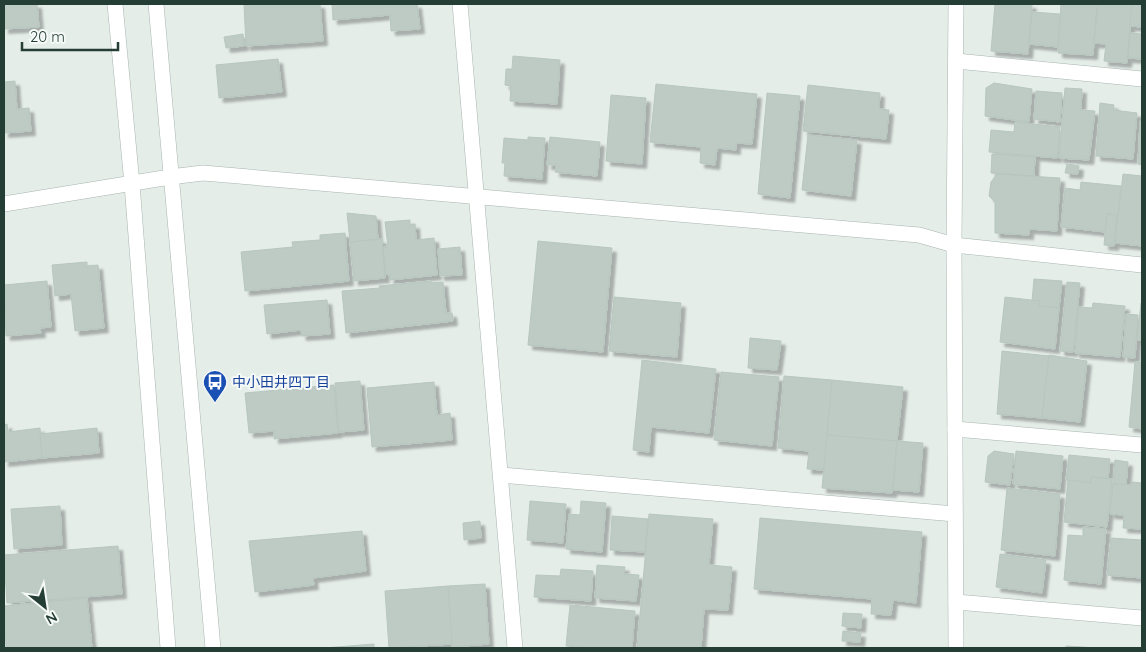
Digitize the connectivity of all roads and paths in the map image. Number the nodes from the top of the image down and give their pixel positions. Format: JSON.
{"nodes":[{"id":1,"x":115,"y":4,"type":"edge"},
{"id":2,"x":156,"y":4,"type":"edge"},
{"id":3,"x":460,"y":4,"type":"edge"},
{"id":4,"x":956,"y":4,"type":"edge"},
{"id":5,"x":956,"y":61,"type":"junction"},
{"id":6,"x":1142,"y":78,"type":"edge"},
{"id":7,"x":170,"y":177,"type":"junction"},
{"id":8,"x":132,"y":184,"type":"junction"},
{"id":9,"x":476,"y":197,"type":"junction"},
{"id":10,"x":4,"y":204,"type":"edge"},
{"id":11,"x":954,"y":245,"type":"junction"},
{"id":12,"x":1142,"y":265,"type":"edge"},
{"id":13,"x":954,"y":429,"type":"junction"},
{"id":14,"x":1142,"y":445,"type":"edge"},
{"id":15,"x":501,"y":475,"type":"junction"},
{"id":16,"x":955,"y":514,"type":"junction"},
{"id":17,"x":956,"y":602,"type":"junction"},
{"id":18,"x":1142,"y":618,"type":"edge"},
{"id":19,"x":168,"y":648,"type":"edge"},
{"id":20,"x":213,"y":648,"type":"edge"},
{"id":21,"x":515,"y":648,"type":"edge"},
{"id":22,"x":956,"y":648,"type":"edge"}],
"edges":[{"from":1,"to":8,"type":"street"},
{"from":2,"to":7,"type":"street"},
{"from":3,"to":9,"type":"street"},
{"from":4,"to":5,"type":"street"},
{"from":5,"to":6,"type":"street"},
{"from":5,"to":11,"type":"street"},
{"from":7,"to":8,"type":"street"},
{"from":7,"to":9,"type":"street"},
{"from":7,"to":20,"type":"street"},
{"from":8,"to":10,"type":"street"},
{"from":8,"to":19,"type":"street"},
{"from":9,"to":11,"type":"street"},
{"from":9,"to":15,"type":"street"},
{"from":11,"to":12,"type":"street"},
{"from":11,"to":13,"type":"street"},
{"from":13,"to":14,"type":"street"},
{"from":13,"to":16,"type":"street"},
{"from":15,"to":16,"type":"street"},
{"from":15,"to":21,"type":"street"},
{"from":16,"to":17,"type":"street"},
{"from":17,"to":18,"type":"street"},
{"from":17,"to":22,"type":"street"}]}
